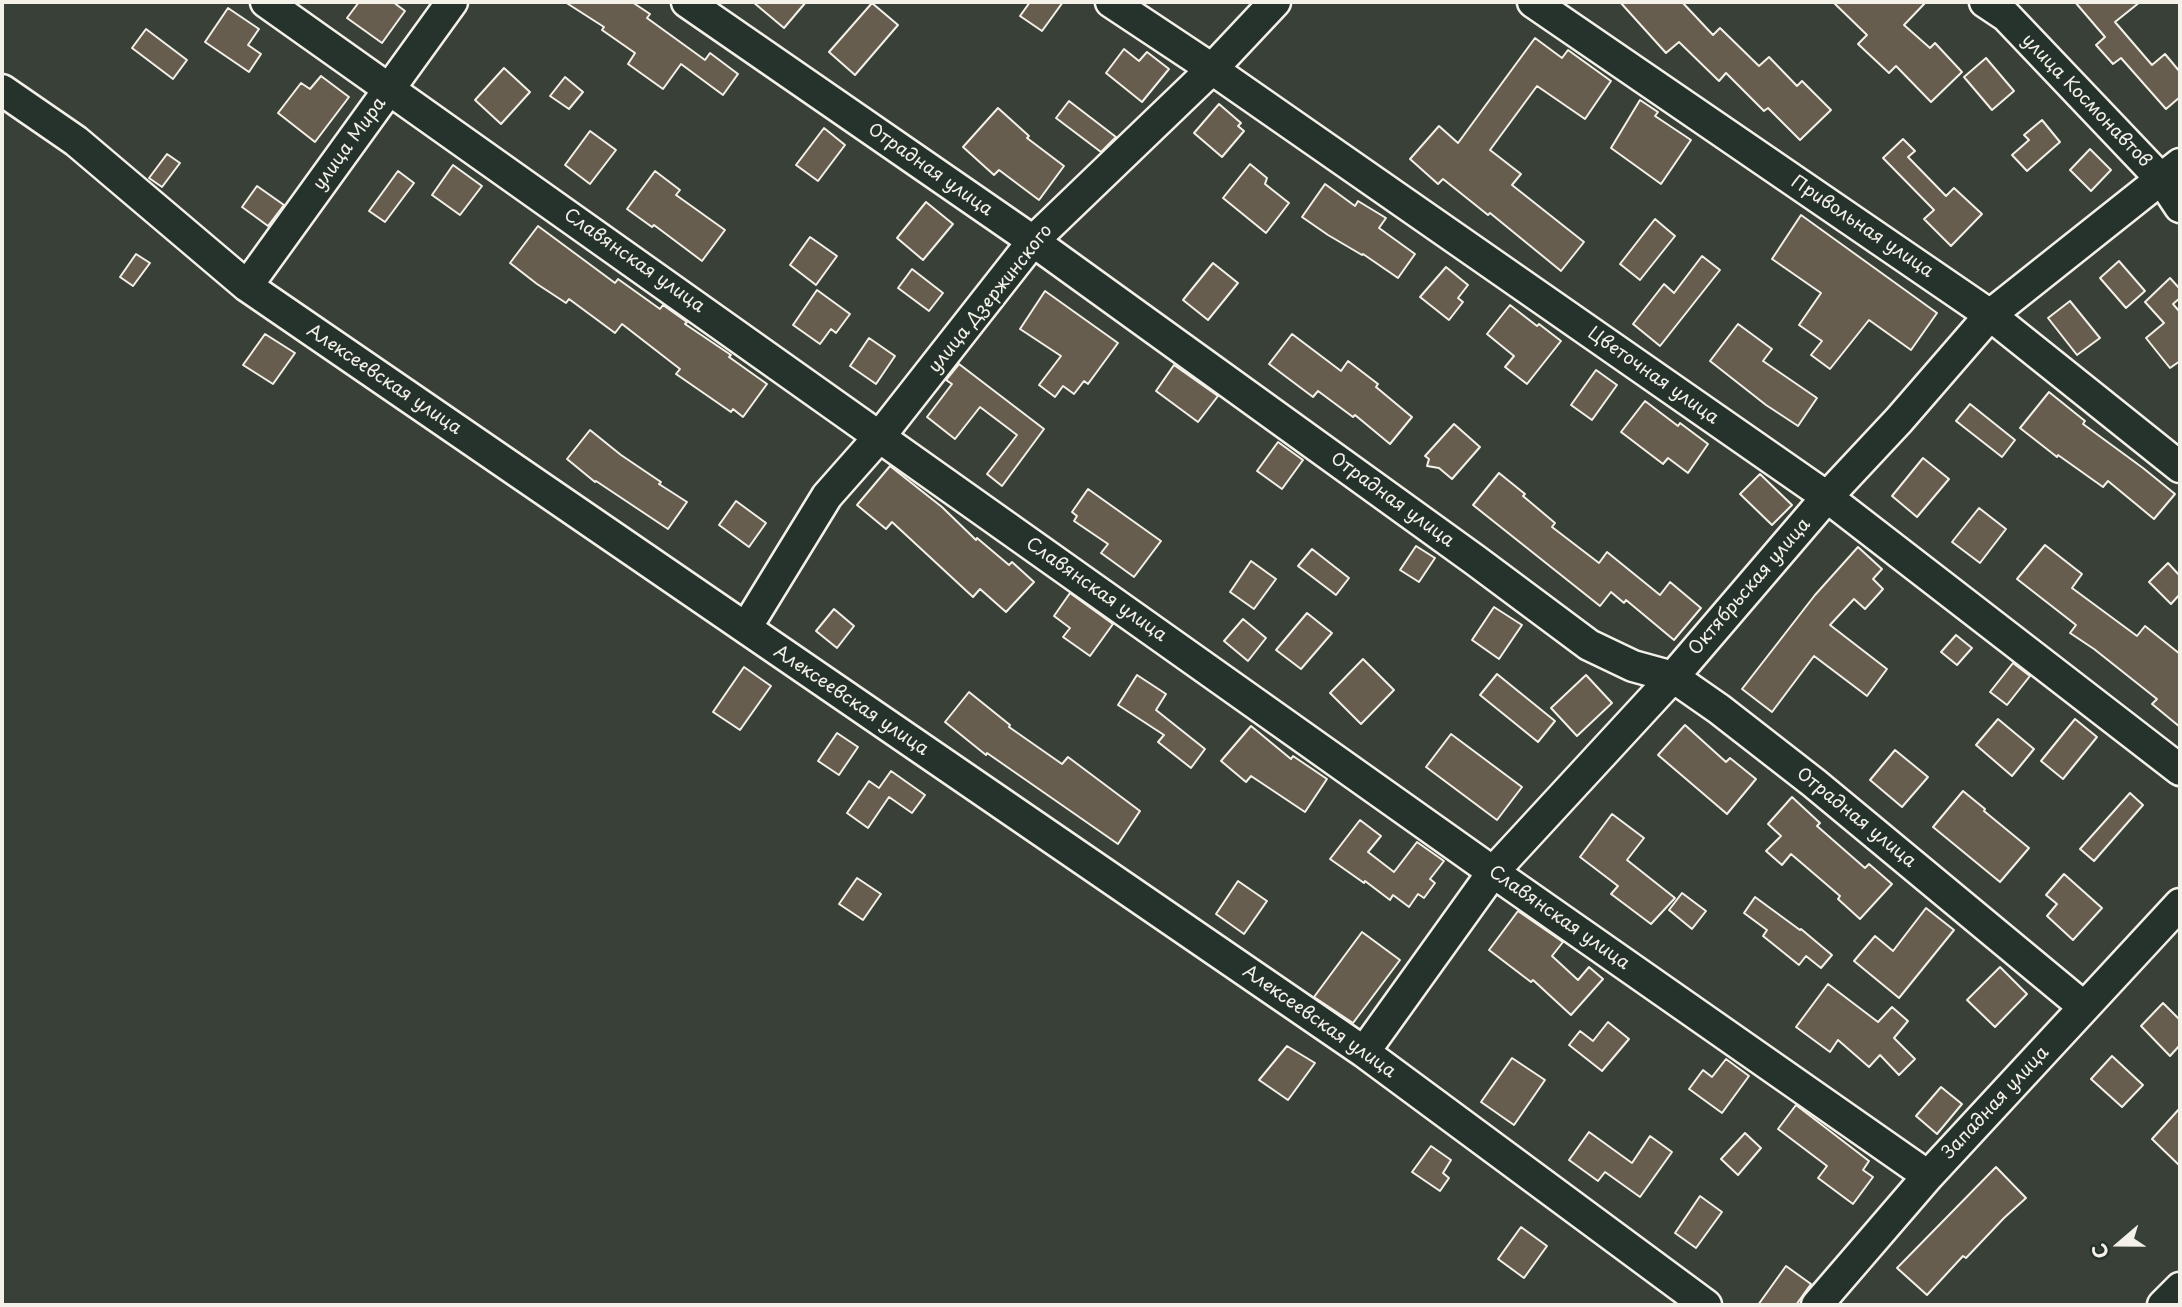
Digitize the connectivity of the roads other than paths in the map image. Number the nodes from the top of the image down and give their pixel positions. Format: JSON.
{"nodes":[{"id":1,"x":265,"y":2,"type":"edge"},
{"id":2,"x":452,"y":2,"type":"edge"},
{"id":3,"x":687,"y":2,"type":"edge"},
{"id":4,"x":1111,"y":2,"type":"edge"},
{"id":5,"x":1275,"y":2,"type":"edge"},
{"id":6,"x":1533,"y":2,"type":"edge"},
{"id":7,"x":1985,"y":2,"type":"edge"},
{"id":8,"x":1212,"y":69,"type":"junction"},
{"id":9,"x":390,"y":89,"type":"junction"},
{"id":10,"x":2,"y":90,"type":"edge"},
{"id":11,"x":2171,"y":172,"type":"edge"},
{"id":12,"x":2180,"y":207,"type":"edge"},
{"id":13,"x":1034,"y":241,"type":"junction"},
{"id":14,"x":247,"y":286,"type":"junction"},
{"id":15,"x":1990,"y":315,"type":"junction"},
{"id":16,"x":880,"y":436,"type":"junction"},
{"id":17,"x":2180,"y":467,"type":"edge"},
{"id":18,"x":1827,"y":497,"type":"junction"},
{"id":19,"x":746,"y":628,"type":"junction"},
{"id":20,"x":1673,"y":677,"type":"junction"},
{"id":21,"x":2180,"y":770,"type":"edge"},
{"id":22,"x":1493,"y":872,"type":"junction"},
{"id":23,"x":2180,"y":904,"type":"edge"},
{"id":24,"x":2084,"y":1007,"type":"junction"},
{"id":25,"x":1364,"y":1052,"type":"junction"},
{"id":26,"x":1928,"y":1176,"type":"junction"},
{"id":27,"x":2180,"y":1288,"type":"edge"},
{"id":28,"x":1706,"y":1305,"type":"edge"},
{"id":29,"x":1817,"y":1305,"type":"edge"},
{"id":30,"x":2163,"y":1305,"type":"edge"}],
"edges":[{"from":1,"to":9,"type":"street","name":"Славянская улица"},
{"from":2,"to":9,"type":"street","name":"улица Мира"},
{"from":3,"to":13,"type":"street","name":"Отрадная улица"},
{"from":4,"to":8,"type":"street","name":"Цветочная улица"},
{"from":5,"to":8,"type":"street","name":"улица Дзержинского"},
{"from":6,"to":15,"type":"street","name":"Привольная улица"},
{"from":7,"to":11,"type":"street","name":"улица Космонавтов"},
{"from":8,"to":13,"type":"street","name":"улица Дзержинского"},
{"from":8,"to":18,"type":"street","name":"Цветочная улица"},
{"from":9,"to":14,"type":"street","name":"улица Мира"},
{"from":9,"to":16,"type":"street","name":"Славянская улица"},
{"from":10,"to":14,"type":"street","name":"Алексеевская улица"},
{"from":11,"to":12,"type":"street","name":"улица Космонавтов"},
{"from":11,"to":15,"type":"street","name":"Октябрьская улица"},
{"from":13,"to":16,"type":"street","name":"улица Дзержинского"},
{"from":13,"to":20,"type":"street","name":"Отрадная улица"},
{"from":14,"to":19,"type":"street","name":"Алексеевская улица"},
{"from":15,"to":17,"type":"street","name":"Привольная улица"},
{"from":15,"to":18,"type":"street","name":"Октябрьская улица"},
{"from":16,"to":19,"type":"street","name":"улица Дзержинского"},
{"from":16,"to":22,"type":"street","name":"Славянская улица"},
{"from":18,"to":20,"type":"street","name":"Октябрьская улица"},
{"from":18,"to":21,"type":"street","name":"Цветочная улица"},
{"from":19,"to":25,"type":"street","name":"Алексеевская улица"},
{"from":20,"to":22,"type":"street","name":"Октябрьская улица"},
{"from":20,"to":24,"type":"street","name":"Отрадная улица"},
{"from":22,"to":25,"type":"street","name":"Октябрьская улица"},
{"from":22,"to":26,"type":"street","name":"Славянская улица"},
{"from":23,"to":24,"type":"street","name":"Западная улица"},
{"from":24,"to":26,"type":"street","name":"Западная улица"},
{"from":25,"to":28,"type":"street","name":"Алексеевская улица"},
{"from":26,"to":29,"type":"street","name":"Западная улица"},
{"from":27,"to":30,"type":"street"}]}
